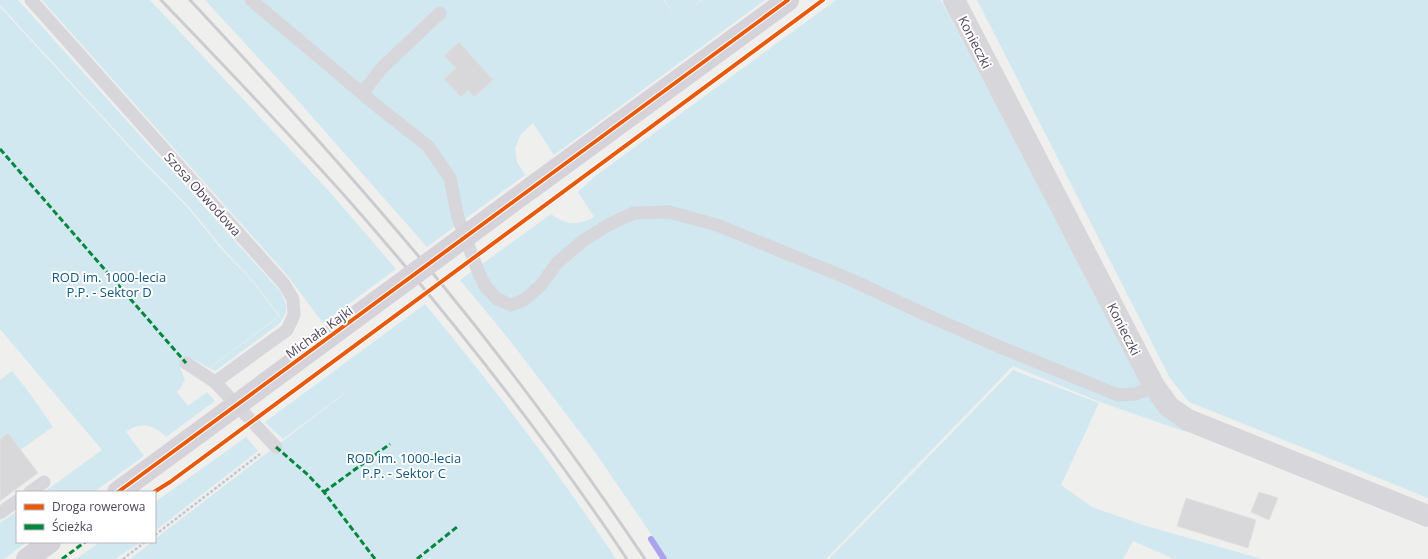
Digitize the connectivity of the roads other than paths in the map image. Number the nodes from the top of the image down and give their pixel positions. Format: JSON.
{"nodes":[{"id":1,"x":31,"y":0,"type":"edge"},
{"id":2,"x":251,"y":0,"type":"edge"},
{"id":3,"x":788,"y":0,"type":"edge"},
{"id":4,"x":954,"y":0,"type":"edge"},
{"id":5,"x":440,"y":13,"type":"dead end"},
{"id":6,"x":362,"y":93,"type":"junction"},
{"id":7,"x":186,"y":363,"type":"dead end"},
{"id":8,"x":215,"y":382,"type":"junction"},
{"id":9,"x":1154,"y":386,"type":"junction"},
{"id":10,"x":274,"y":446,"type":"road end"},
{"id":11,"x":44,"y":482,"type":"dead end"},
{"id":12,"x":31,"y":491,"type":"edge"},
{"id":13,"x":119,"y":491,"type":"edge"},
{"id":14,"x":16,"y":502,"type":"edge"},
{"id":15,"x":0,"y":513,"type":"edge"},
{"id":16,"x":1428,"y":516,"type":"edge"},
{"id":17,"x":49,"y":543,"type":"edge"},
{"id":18,"x":27,"y":559,"type":"edge"}],
"edges":[{"from":1,"to":8,"type":"lane","name":"Szosa Obwodowa"},
{"from":2,"to":6,"type":"lane"},
{"from":3,"to":13,"type":"street","name":"Michała Kajki","bridge":true},
{"from":4,"to":9,"type":"street","name":"Konieczki"},
{"from":5,"to":6,"type":"lane"},
{"from":6,"to":9,"type":"lane"},
{"from":7,"to":8,"type":"lane"},
{"from":8,"to":10,"type":"lane"},
{"from":9,"to":16,"type":"street","name":"Konieczki"},
{"from":11,"to":12,"type":"lane"},
{"from":14,"to":15,"type":"lane"},
{"from":17,"to":18,"type":"street"}]}
